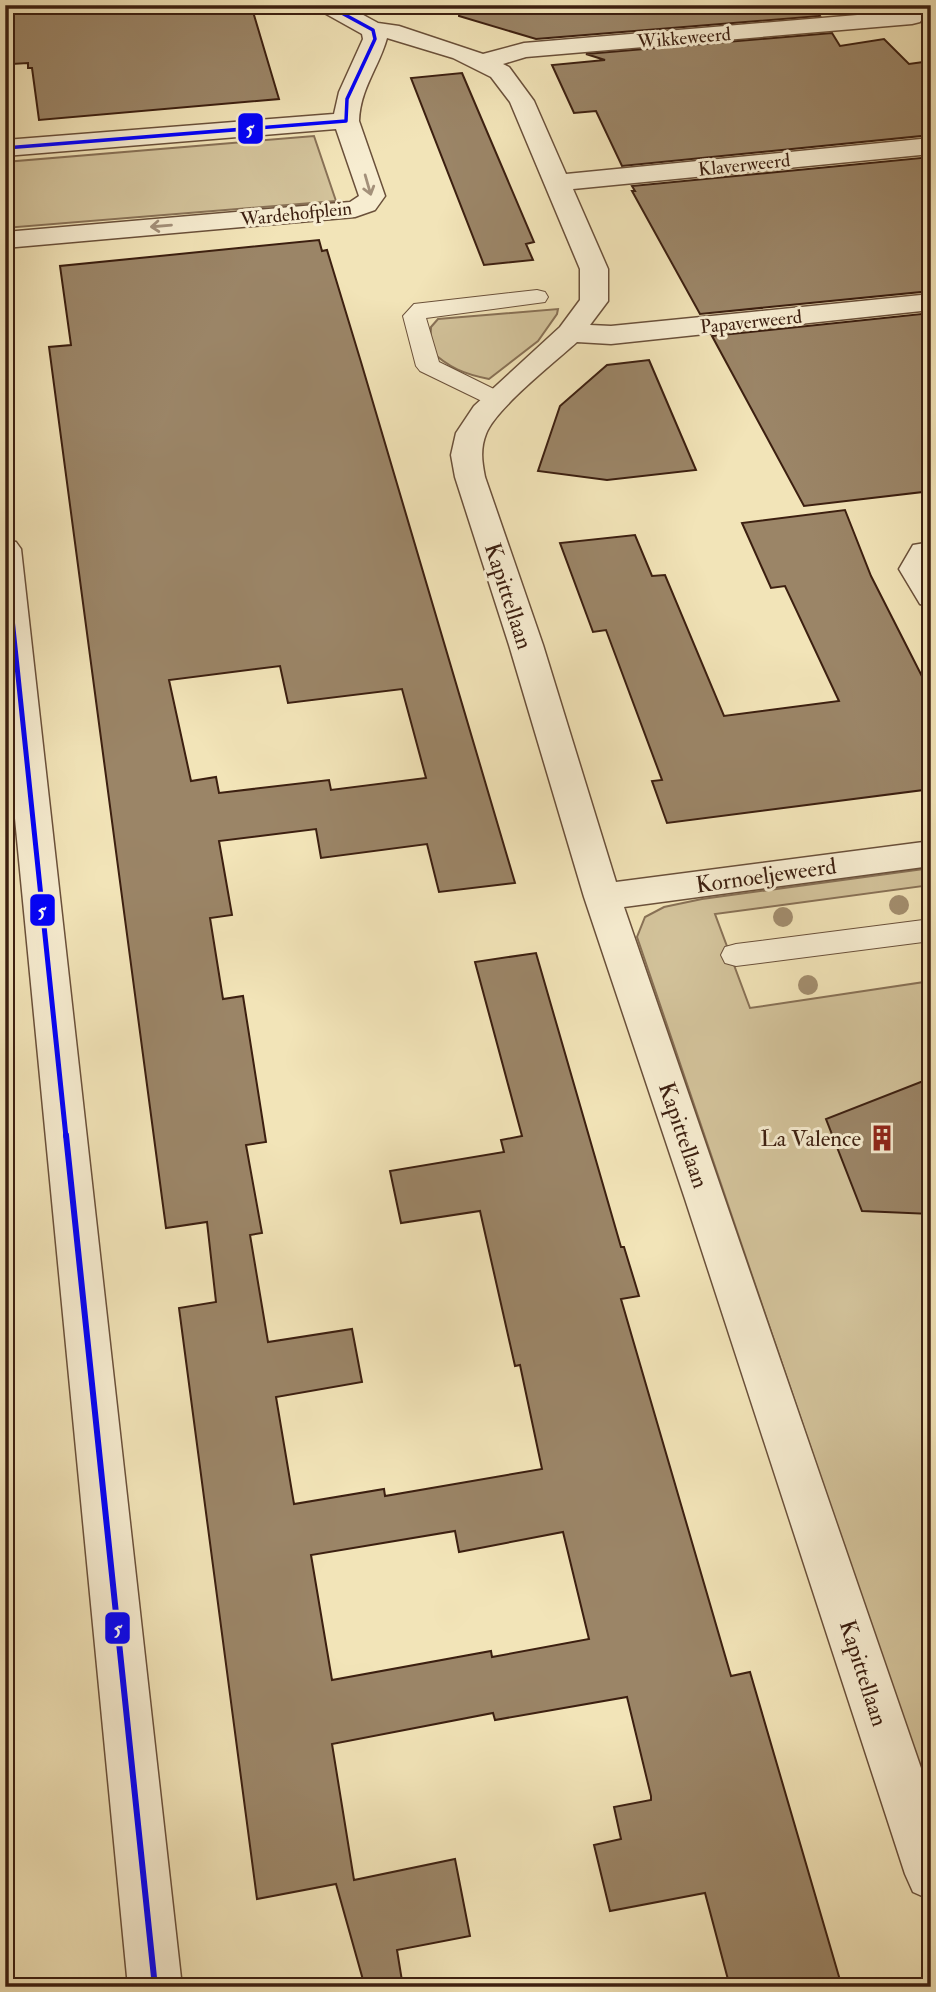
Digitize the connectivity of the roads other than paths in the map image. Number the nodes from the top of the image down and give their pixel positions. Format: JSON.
{"nodes":[{"id":1,"x":327,"y":5,"type":"edge"},
{"id":2,"x":917,"y":11,"type":"edge"},
{"id":3,"x":373,"y":30,"type":"junction"},
{"id":4,"x":931,"y":34,"type":"edge"},
{"id":5,"x":483,"y":62,"type":"junction"},
{"id":6,"x":346,"y":121,"type":"junction"},
{"id":7,"x":931,"y":146,"type":"edge"},
{"id":8,"x":5,"y":149,"type":"edge"},
{"id":9,"x":558,"y":183,"type":"junction"},
{"id":10,"x":5,"y":240,"type":"edge"},
{"id":11,"x":537,"y":296,"type":"dead end"},
{"id":12,"x":931,"y":302,"type":"edge"},
{"id":13,"x":570,"y":333,"type":"junction"},
{"id":14,"x":496,"y":399,"type":"junction"},
{"id":15,"x":5,"y":549,"type":"edge"},
{"id":16,"x":931,"y":551,"type":"edge"},
{"id":17,"x":931,"y":597,"type":"edge"},
{"id":18,"x":931,"y":853,"type":"edge"},
{"id":19,"x":602,"y":897,"type":"junction"},
{"id":20,"x":931,"y":930,"type":"edge"},
{"id":21,"x":736,"y":955,"type":"dead end"},
{"id":22,"x":931,"y":1874,"type":"edge"},
{"id":23,"x":155,"y":1987,"type":"edge"}],
"edges":[{"from":1,"to":3,"type":"street","name":"Kapittellaan"},
{"from":2,"to":4,"type":"street"},
{"from":2,"to":5,"type":"street","name":"Wikkeweerd"},
{"from":3,"to":5,"type":"street","name":"Kapittellaan"},
{"from":3,"to":6,"type":"street"},
{"from":5,"to":9,"type":"street","name":"Kapittellaan"},
{"from":6,"to":8,"type":"street"},
{"from":6,"to":10,"type":"street","name":"Wardehofplein","one_way":true},
{"from":7,"to":9,"type":"street","name":"Klaverweerd"},
{"from":9,"to":13,"type":"street","name":"Kapittellaan"},
{"from":11,"to":14,"type":"lane"},
{"from":12,"to":13,"type":"street","name":"Papaverweerd"},
{"from":13,"to":14,"type":"street","name":"Kapittellaan"},
{"from":14,"to":19,"type":"street","name":"Kapittellaan"},
{"from":15,"to":23,"type":"street"},
{"from":16,"to":17,"type":"street"},
{"from":18,"to":19,"type":"street","name":"Kornoeljeweerd"},
{"from":19,"to":22,"type":"street","name":"Kapittellaan"},
{"from":20,"to":21,"type":"lane"}]}
